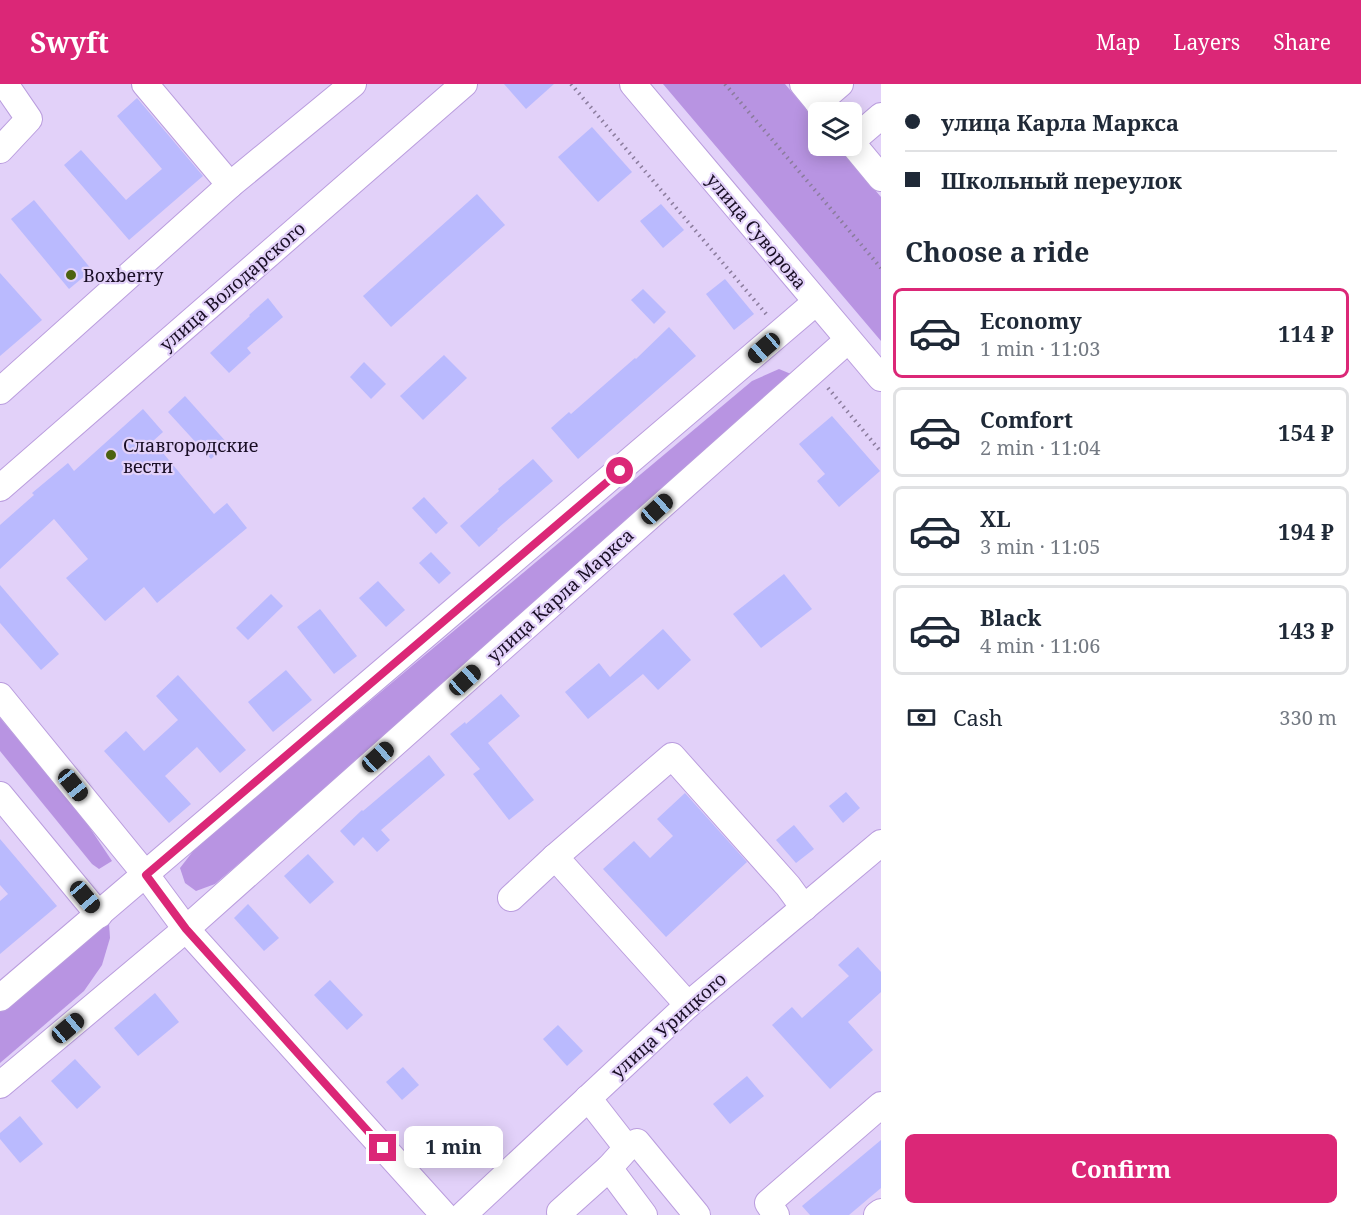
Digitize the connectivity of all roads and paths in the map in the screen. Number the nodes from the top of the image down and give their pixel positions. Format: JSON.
{"nodes":[{"id":1,"x":5,"y":84,"type":"edge"},
{"id":2,"x":145,"y":84,"type":"edge"},
{"id":3,"x":353,"y":84,"type":"edge"},
{"id":4,"x":464,"y":84,"type":"edge"},
{"id":5,"x":570,"y":84,"type":"edge"},
{"id":6,"x":633,"y":84,"type":"edge"},
{"id":7,"x":726,"y":84,"type":"edge"},
{"id":8,"x":840,"y":84,"type":"edge"},
{"id":9,"x":816,"y":100,"type":"edge"},
{"id":10,"x":881,"y":116,"type":"edge"},
{"id":11,"x":862,"y":133,"type":"edge"},
{"id":12,"x":0,"y":150,"type":"edge"},
{"id":13,"x":862,"y":154,"type":"edge"},
{"id":14,"x":881,"y":178,"type":"edge"},
{"id":15,"x":230,"y":185,"type":"junction"},
{"id":16,"x":881,"y":268,"type":"edge"},
{"id":17,"x":816,"y":302,"type":"junction"},
{"id":18,"x":782,"y":333,"type":"junction"},
{"id":19,"x":848,"y":340,"type":"junction"},
{"id":20,"x":813,"y":370,"type":"junction"},
{"id":21,"x":881,"y":378,"type":"edge"},
{"id":22,"x":0,"y":391,"type":"edge"},
{"id":23,"x":881,"y":452,"type":"edge"},
{"id":24,"x":0,"y":488,"type":"edge"},
{"id":25,"x":0,"y":696,"type":"edge"},
{"id":26,"x":0,"y":795,"type":"edge"},
{"id":27,"x":881,"y":843,"type":"edge"},
{"id":28,"x":555,"y":857,"type":"junction"},
{"id":29,"x":146,"y":875,"type":"junction"},
{"id":30,"x":511,"y":898,"type":"dead end"},
{"id":31,"x":804,"y":908,"type":"junction"},
{"id":32,"x":99,"y":915,"type":"junction"},
{"id":33,"x":186,"y":929,"type":"junction"},
{"id":34,"x":0,"y":998,"type":"edge"},
{"id":35,"x":688,"y":1005,"type":"junction"},
{"id":36,"x":0,"y":1085,"type":"edge"},
{"id":37,"x":588,"y":1098,"type":"junction"},
{"id":38,"x":881,"y":1105,"type":"edge"},
{"id":39,"x":627,"y":1148,"type":"junction"},
{"id":40,"x":609,"y":1168,"type":"junction"},
{"id":41,"x":881,"y":1212,"type":"edge"},
{"id":42,"x":444,"y":1215,"type":"edge"},
{"id":43,"x":463,"y":1215,"type":"edge"},
{"id":44,"x":563,"y":1215,"type":"edge"},
{"id":45,"x":644,"y":1215,"type":"edge"},
{"id":46,"x":697,"y":1215,"type":"edge"},
{"id":47,"x":776,"y":1215,"type":"edge"},
{"id":48,"x":877,"y":1215,"type":"edge"}],
"edges":[{"from":1,"to":12,"type":"street"},
{"from":2,"to":15,"type":"street"},
{"from":3,"to":15,"type":"street"},
{"from":4,"to":24,"type":"street","name":"улица Володарского"},
{"from":5,"to":18,"type":"path"},
{"from":6,"to":17,"type":"street","name":"улица Суворова"},
{"from":7,"to":16,"type":"path"},
{"from":8,"to":9,"type":"street"},
{"from":10,"to":11,"type":"street"},
{"from":13,"to":14,"type":"street"},
{"from":15,"to":22,"type":"street"},
{"from":17,"to":18,"type":"street"},
{"from":17,"to":19,"type":"street","name":"улица Суворова"},
{"from":18,"to":29,"type":"street"},
{"from":19,"to":20,"type":"street","name":"улица Карла Маркса"},
{"from":19,"to":21,"type":"street","name":"улица Суворова"},
{"from":20,"to":23,"type":"path"},
{"from":20,"to":33,"type":"street","name":"улица Карла Маркса"},
{"from":25,"to":29,"type":"street"},
{"from":26,"to":32,"type":"street"},
{"from":27,"to":31,"type":"street","name":"улица Урицкого"},
{"from":28,"to":30,"type":"street"},
{"from":28,"to":31,"type":"street"},
{"from":28,"to":35,"type":"street"},
{"from":29,"to":32,"type":"street"},
{"from":29,"to":33,"type":"street"},
{"from":31,"to":35,"type":"street","name":"улица Урицкого"},
{"from":32,"to":34,"type":"street"},
{"from":33,"to":36,"type":"street","name":"улица Карла Маркса"},
{"from":33,"to":42,"type":"street"},
{"from":35,"to":37,"type":"street","name":"улица Урицкого"},
{"from":37,"to":39,"type":"street"},
{"from":37,"to":43,"type":"street","name":"улица Урицкого"},
{"from":38,"to":47,"type":"street"},
{"from":39,"to":40,"type":"street"},
{"from":39,"to":46,"type":"street"},
{"from":40,"to":44,"type":"street"},
{"from":40,"to":45,"type":"street"},
{"from":41,"to":48,"type":"street"}]}
